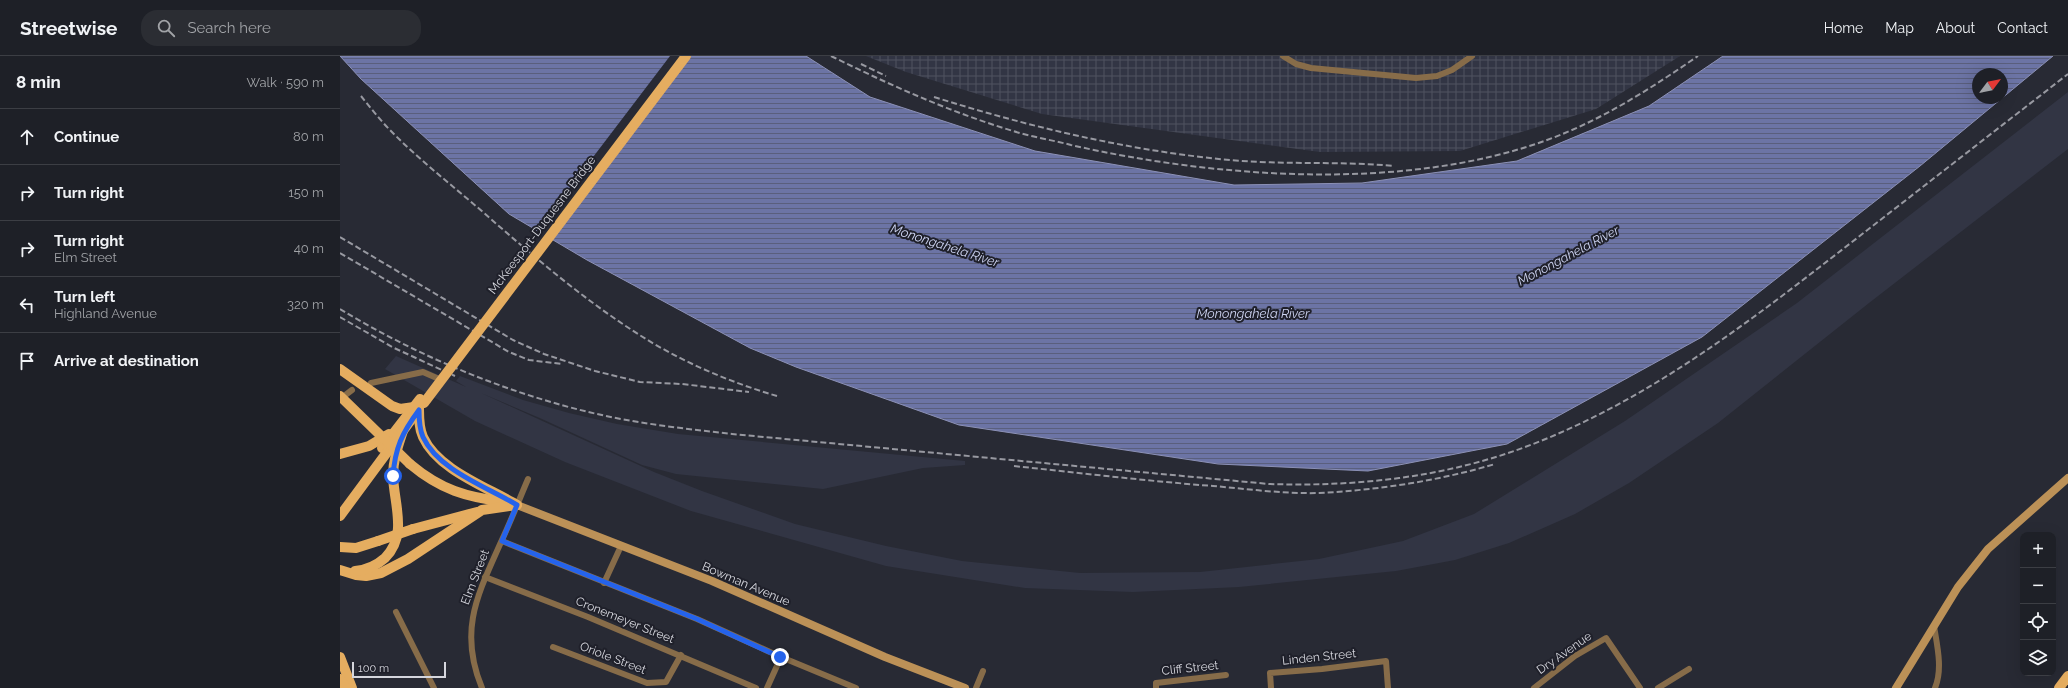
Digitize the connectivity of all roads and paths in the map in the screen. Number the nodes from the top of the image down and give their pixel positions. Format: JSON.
{"nodes":[{"id":1,"x":680,"y":56,"type":"edge"},
{"id":2,"x":686,"y":56,"type":"edge"},
{"id":3,"x":1283,"y":56,"type":"edge"},
{"id":4,"x":1472,"y":56,"type":"edge"},
{"id":5,"x":340,"y":369,"type":"edge"},
{"id":6,"x":439,"y":379,"type":"dead end"},
{"id":7,"x":371,"y":383,"type":"dead end"},
{"id":8,"x":352,"y":390,"type":"dead end"},
{"id":9,"x":340,"y":396,"type":"edge"},
{"id":10,"x":340,"y":399,"type":"edge"},
{"id":11,"x":419,"y":405,"type":"junction"},
{"id":12,"x":400,"y":430,"type":"junction"},
{"id":13,"x":340,"y":454,"type":"edge"},
{"id":14,"x":2068,"y":478,"type":"edge"},
{"id":15,"x":528,"y":479,"type":"dead end"},
{"id":16,"x":517,"y":505,"type":"junction"},
{"id":17,"x":340,"y":506,"type":"edge"},
{"id":18,"x":482,"y":510,"type":"junction"},
{"id":19,"x":340,"y":516,"type":"edge"},
{"id":20,"x":502,"y":541,"type":"junction"},
{"id":21,"x":621,"y":546,"type":"junction"},
{"id":22,"x":340,"y":547,"type":"edge"},
{"id":23,"x":344,"y":571,"type":"edge"},
{"id":24,"x":485,"y":577,"type":"junction"},
{"id":25,"x":604,"y":583,"type":"junction"},
{"id":26,"x":396,"y":612,"type":"dead end"},
{"id":27,"x":1934,"y":626,"type":"junction"},
{"id":28,"x":553,"y":647,"type":"dead end"},
{"id":29,"x":680,"y":655,"type":"junction"},
{"id":30,"x":340,"y":657,"type":"edge"},
{"id":31,"x":780,"y":657,"type":"junction"},
{"id":32,"x":1688,"y":669,"type":"dead end"},
{"id":33,"x":983,"y":671,"type":"dead end"},
{"id":34,"x":1226,"y":675,"type":"dead end"},
{"id":35,"x":2068,"y":676,"type":"edge"},
{"id":36,"x":340,"y":679,"type":"edge"},
{"id":37,"x":1156,"y":685,"type":"edge"},
{"id":38,"x":346,"y":688,"type":"edge"},
{"id":39,"x":352,"y":688,"type":"edge"},
{"id":40,"x":434,"y":688,"type":"edge"},
{"id":41,"x":482,"y":688,"type":"edge"},
{"id":42,"x":756,"y":688,"type":"edge"},
{"id":43,"x":767,"y":688,"type":"edge"},
{"id":44,"x":856,"y":688,"type":"edge"},
{"id":45,"x":965,"y":688,"type":"edge"},
{"id":46,"x":976,"y":688,"type":"edge"},
{"id":47,"x":1271,"y":688,"type":"edge"},
{"id":48,"x":1388,"y":688,"type":"edge"},
{"id":49,"x":1534,"y":688,"type":"edge"},
{"id":50,"x":1640,"y":688,"type":"edge"},
{"id":51,"x":1658,"y":688,"type":"edge"},
{"id":52,"x":1896,"y":688,"type":"edge"},
{"id":53,"x":1935,"y":688,"type":"edge"},
{"id":54,"x":2059,"y":688,"type":"edge"}],
"edges":[{"from":1,"to":11,"type":"main road","name":"McKeesport-Duquesne Bridge"},
{"from":2,"to":11,"type":"main road","name":"McKeesport-Duquesne Bridge","bridge":true},
{"from":3,"to":4,"type":"street"},
{"from":5,"to":11,"type":"main road"},
{"from":6,"to":7,"type":"street"},
{"from":8,"to":10,"type":"street"},
{"from":9,"to":16,"type":"main road","bridge":true},
{"from":11,"to":12,"type":"main road"},
{"from":11,"to":16,"type":"main road"},
{"from":12,"to":13,"type":"main road"},
{"from":12,"to":17,"type":"main road"},
{"from":12,"to":19,"type":"main road"},
{"from":12,"to":23,"type":"main road"},
{"from":14,"to":27,"type":"main road"},
{"from":15,"to":16,"type":"street","name":"Elm Street"},
{"from":16,"to":18,"type":"main road"},
{"from":16,"to":20,"type":"street","name":"Elm Street"},
{"from":16,"to":21,"type":"main road","name":"Bowman Avenue"},
{"from":18,"to":22,"type":"main road","bridge":true},
{"from":18,"to":23,"type":"main road"},
{"from":20,"to":24,"type":"street","name":"Elm Street"},
{"from":20,"to":25,"type":"street"},
{"from":21,"to":25,"type":"street"},
{"from":21,"to":45,"type":"main road","name":"Bowman Avenue"},
{"from":24,"to":29,"type":"street","name":"Cronemeyer Street"},
{"from":24,"to":41,"type":"street","name":"Elm Street"},
{"from":25,"to":31,"type":"street"},
{"from":26,"to":40,"type":"street"},
{"from":27,"to":52,"type":"main road"},
{"from":27,"to":53,"type":"street"},
{"from":28,"to":29,"type":"street","name":"Oriole Street"},
{"from":29,"to":42,"type":"street","name":"Cronemeyer Street"},
{"from":30,"to":39,"type":"main road"},
{"from":31,"to":43,"type":"street"},
{"from":31,"to":44,"type":"street"},
{"from":32,"to":51,"type":"street"},
{"from":33,"to":46,"type":"street"},
{"from":34,"to":37,"type":"street","name":"Cliff Street"},
{"from":35,"to":54,"type":"main road"},
{"from":36,"to":38,"type":"main road"},
{"from":47,"to":48,"type":"street","name":"Linden Street"},
{"from":49,"to":50,"type":"street","name":"Dry Avenue"}]}
